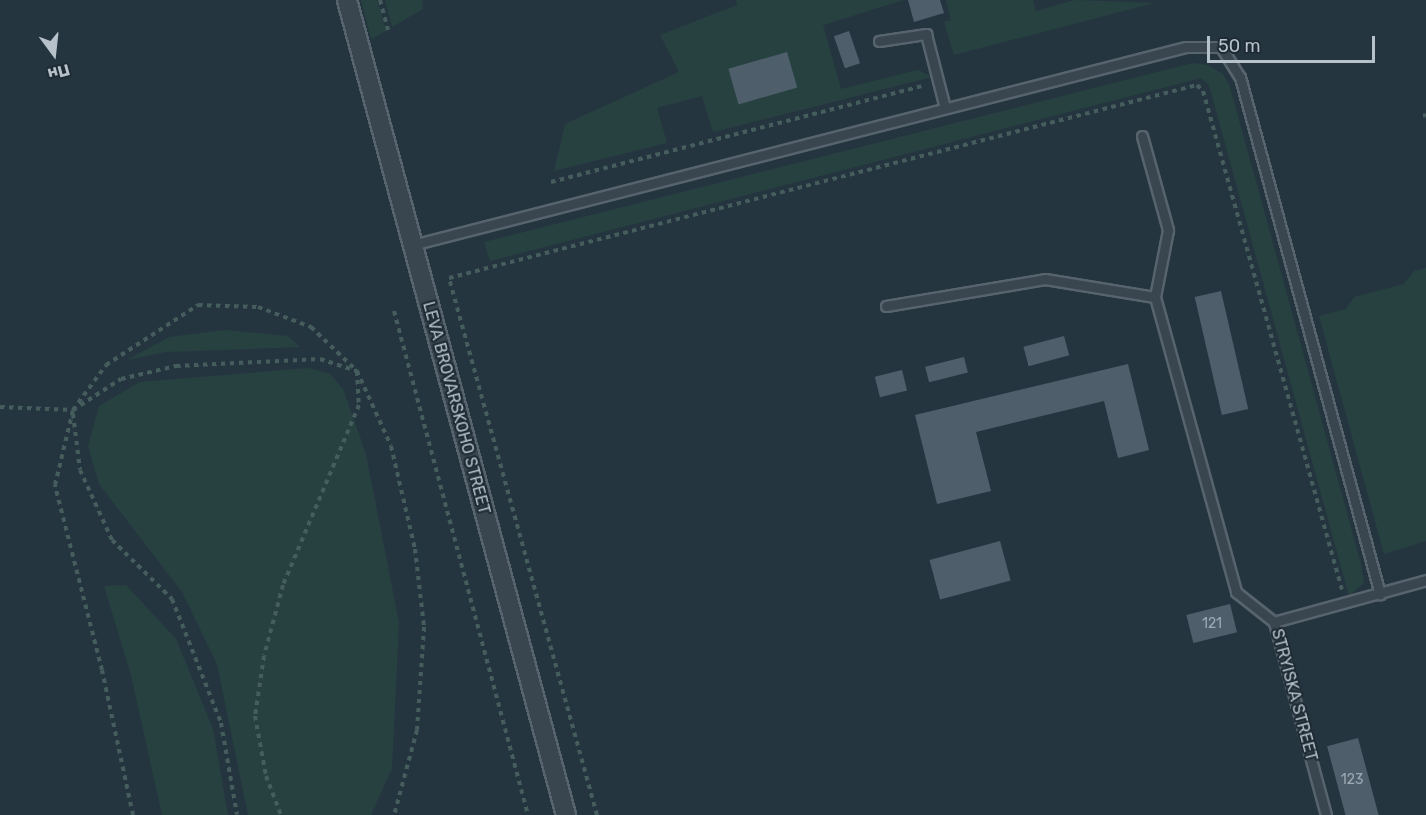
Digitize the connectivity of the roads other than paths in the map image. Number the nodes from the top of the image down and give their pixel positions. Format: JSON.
{"nodes":[{"id":1,"x":347,"y":0,"type":"edge"},
{"id":2,"x":879,"y":41,"type":"dead end"},
{"id":3,"x":945,"y":108,"type":"junction"},
{"id":4,"x":1142,"y":136,"type":"dead end"},
{"id":5,"x":412,"y":245,"type":"junction"},
{"id":6,"x":1155,"y":297,"type":"junction"},
{"id":7,"x":886,"y":306,"type":"dead end"},
{"id":8,"x":1426,"y":580,"type":"edge"},
{"id":9,"x":1380,"y":594,"type":"junction"},
{"id":10,"x":1274,"y":622,"type":"junction"},
{"id":11,"x":566,"y":815,"type":"edge"},
{"id":12,"x":1326,"y":815,"type":"edge"}],
"edges":[{"from":1,"to":5,"type":"street","name":"LEVA BROVARSKOHO STREET"},
{"from":2,"to":3,"type":"lane"},
{"from":3,"to":5,"type":"lane"},
{"from":3,"to":9,"type":"lane"},
{"from":4,"to":6,"type":"lane"},
{"from":5,"to":11,"type":"street","name":"LEVA BROVARSKOHO STREET"},
{"from":6,"to":7,"type":"lane"},
{"from":6,"to":10,"type":"lane"},
{"from":8,"to":9,"type":"lane","name":"STRYISKA STREET"},
{"from":9,"to":10,"type":"lane","name":"STRYISKA STREET"},
{"from":10,"to":12,"type":"lane","name":"STRYISKA STREET"}]}
